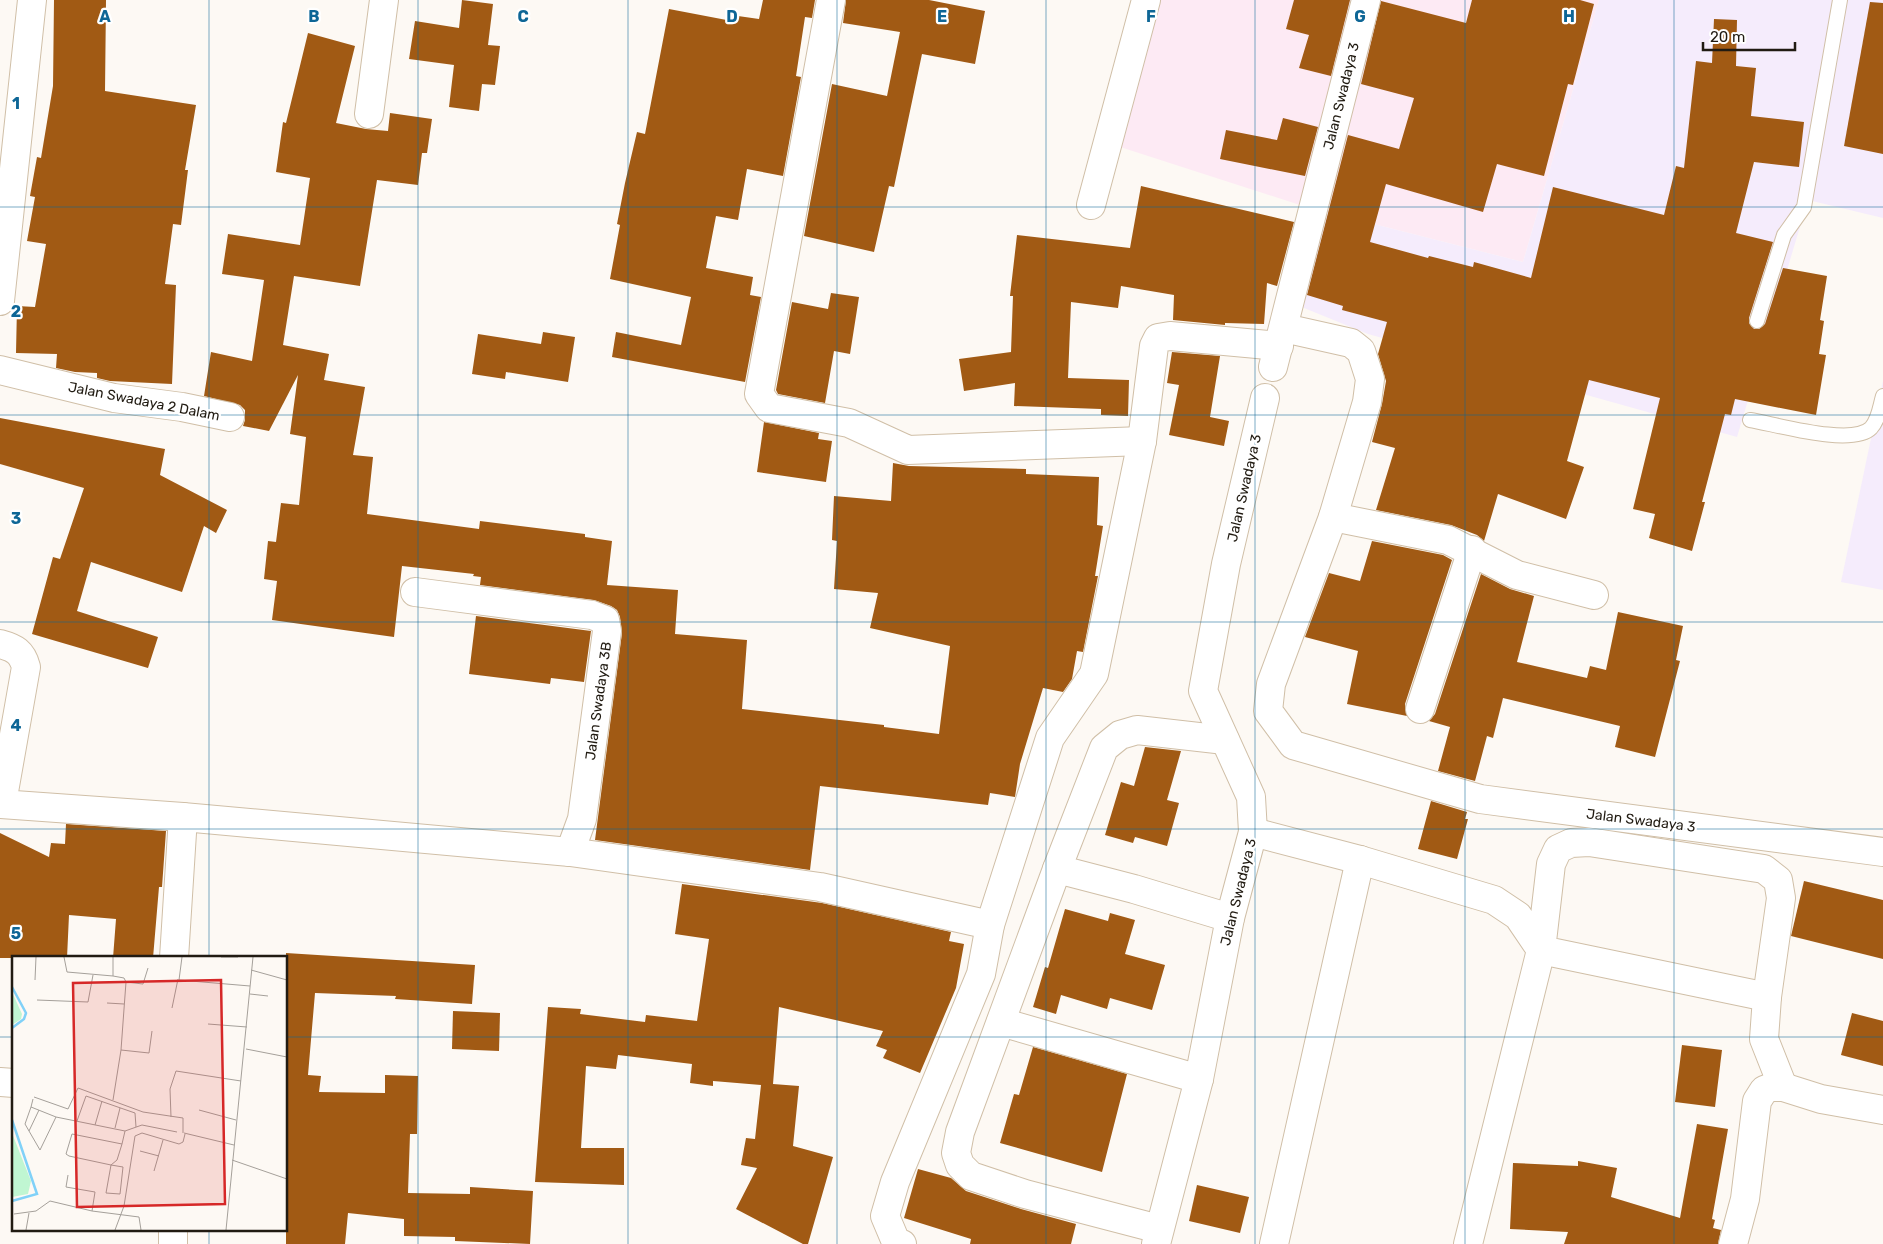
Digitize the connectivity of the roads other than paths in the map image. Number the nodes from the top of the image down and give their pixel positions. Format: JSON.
{"nodes":[{"id":1,"x":32,"y":0,"type":"edge"},
{"id":2,"x":384,"y":0,"type":"edge"},
{"id":3,"x":831,"y":0,"type":"edge"},
{"id":4,"x":1146,"y":0,"type":"edge"},
{"id":5,"x":1366,"y":0,"type":"edge"},
{"id":6,"x":1840,"y":0,"type":"edge"},
{"id":7,"x":369,"y":114,"type":"dead end"},
{"id":8,"x":1091,"y":205,"type":"dead end"},
{"id":9,"x":0,"y":301,"type":"edge"},
{"id":10,"x":1757,"y":321,"type":"dead end"},
{"id":11,"x":1279,"y":347,"type":"junction"},
{"id":12,"x":0,"y":370,"type":"edge"},
{"id":13,"x":1883,"y":396,"type":"edge"},
{"id":14,"x":1265,"y":398,"type":"dead end"},
{"id":15,"x":230,"y":417,"type":"dead end"},
{"id":16,"x":1750,"y":420,"type":"dead end"},
{"id":17,"x":1142,"y":441,"type":"junction"},
{"id":18,"x":1333,"y":517,"type":"junction"},
{"id":19,"x":1472,"y":550,"type":"junction"},
{"id":20,"x":415,"y":592,"type":"dead end"},
{"id":21,"x":1594,"y":596,"type":"dead end"},
{"id":22,"x":0,"y":644,"type":"edge"},
{"id":23,"x":1420,"y":709,"type":"dead end"},
{"id":24,"x":1224,"y":740,"type":"junction"},
{"id":25,"x":1,"y":803,"type":"edge"},
{"id":26,"x":183,"y":817,"type":"junction"},
{"id":27,"x":1252,"y":832,"type":"junction"},
{"id":28,"x":570,"y":852,"type":"junction"},
{"id":29,"x":1883,"y":852,"type":"edge"},
{"id":30,"x":1360,"y":860,"type":"junction"},
{"id":31,"x":1057,"y":869,"type":"junction"},
{"id":32,"x":1230,"y":918,"type":"junction"},
{"id":33,"x":990,"y":925,"type":"junction"},
{"id":34,"x":1541,"y":950,"type":"junction"},
{"id":35,"x":174,"y":956,"type":"edge"},
{"id":36,"x":1767,"y":997,"type":"junction"},
{"id":37,"x":1001,"y":1022,"type":"junction"},
{"id":38,"x":1199,"y":1079,"type":"junction"},
{"id":39,"x":1783,"y":1087,"type":"junction"},
{"id":40,"x":1883,"y":1110,"type":"edge"},
{"id":41,"x":1157,"y":1236,"type":"edge"},
{"id":42,"x":902,"y":1244,"type":"edge"},
{"id":43,"x":1274,"y":1244,"type":"edge"},
{"id":44,"x":1468,"y":1244,"type":"edge"},
{"id":45,"x":1733,"y":1244,"type":"edge"}],
"edges":[{"from":1,"to":9,"type":"street"},
{"from":2,"to":7,"type":"street"},
{"from":3,"to":17,"type":"street"},
{"from":4,"to":8,"type":"street"},
{"from":5,"to":11,"type":"street","name":"Jalan Swadaya 3"},
{"from":6,"to":10,"type":"lane"},
{"from":11,"to":17,"type":"street","name":"Jalan Swadaya 3"},
{"from":11,"to":18,"type":"street","name":"Jalan Swadaya 3"},
{"from":12,"to":15,"type":"street","name":"Jalan Swadaya 2 Dalam"},
{"from":13,"to":16,"type":"lane"},
{"from":14,"to":24,"type":"street","name":"Jalan Swadaya 3"},
{"from":17,"to":33,"type":"street"},
{"from":18,"to":19,"type":"street"},
{"from":18,"to":29,"type":"street","name":"Jalan Swadaya 3"},
{"from":19,"to":21,"type":"street"},
{"from":19,"to":23,"type":"street"},
{"from":20,"to":28,"type":"street","name":"Jalan Swadaya 3B"},
{"from":22,"to":25,"type":"street"},
{"from":24,"to":27,"type":"street","name":"Jalan Swadaya 3"},
{"from":24,"to":31,"type":"street"},
{"from":25,"to":26,"type":"street"},
{"from":26,"to":28,"type":"street"},
{"from":26,"to":35,"type":"street"},
{"from":27,"to":30,"type":"street"},
{"from":27,"to":32,"type":"street","name":"Jalan Swadaya 3"},
{"from":28,"to":33,"type":"street"},
{"from":30,"to":34,"type":"street"},
{"from":30,"to":43,"type":"street"},
{"from":31,"to":32,"type":"street"},
{"from":31,"to":37,"type":"street"},
{"from":32,"to":38,"type":"street","name":"Jalan Swadaya 3"},
{"from":33,"to":42,"type":"street"},
{"from":34,"to":36,"type":"street"},
{"from":34,"to":36,"type":"street"},
{"from":34,"to":44,"type":"street"},
{"from":36,"to":39,"type":"street"},
{"from":37,"to":38,"type":"street"},
{"from":37,"to":41,"type":"street"},
{"from":38,"to":41,"type":"street","name":"Jalan Swadaya 3"},
{"from":39,"to":40,"type":"street"},
{"from":39,"to":45,"type":"street"}]}
